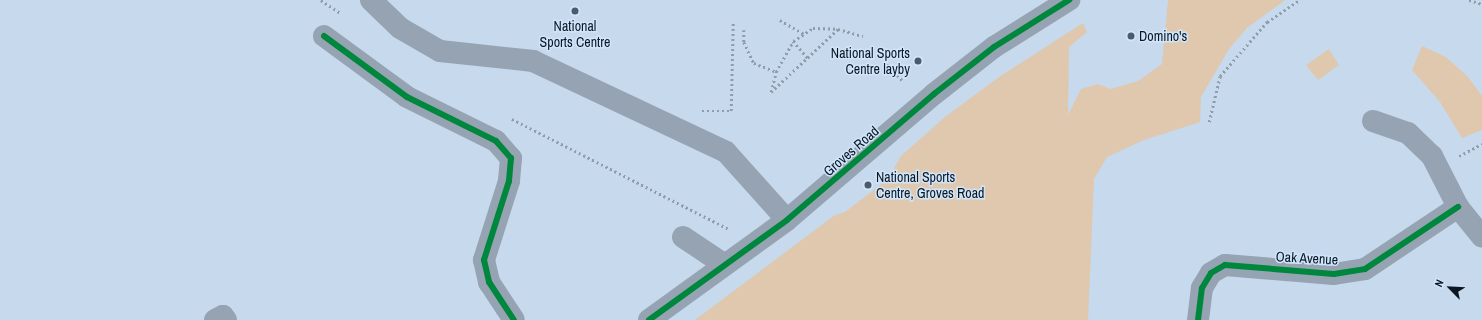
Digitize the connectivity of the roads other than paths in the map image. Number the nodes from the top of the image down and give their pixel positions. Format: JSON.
{"nodes":[{"id":1,"x":371,"y":0,"type":"edge"},
{"id":2,"x":1068,"y":0,"type":"edge"},
{"id":3,"x":324,"y":36,"type":"dead end"},
{"id":4,"x":1373,"y":121,"type":"dead end"},
{"id":5,"x":1458,"y":207,"type":"junction"},
{"id":6,"x":787,"y":220,"type":"junction"},
{"id":7,"x":683,"y":237,"type":"dead end"},
{"id":8,"x":1482,"y":237,"type":"edge"},
{"id":9,"x":725,"y":265,"type":"junction"},
{"id":10,"x":215,"y":320,"type":"edge"},
{"id":11,"x":226,"y":320,"type":"edge"},
{"id":12,"x":514,"y":320,"type":"edge"},
{"id":13,"x":649,"y":320,"type":"edge"},
{"id":14,"x":1198,"y":320,"type":"edge"}],
"edges":[{"from":1,"to":6,"type":"street"},
{"from":2,"to":6,"type":"street","name":"Groves Road"},
{"from":3,"to":12,"type":"street"},
{"from":4,"to":5,"type":"street"},
{"from":5,"to":8,"type":"street"},
{"from":5,"to":14,"type":"street","name":"Oak Avenue"},
{"from":6,"to":9,"type":"street","name":"Groves Road"},
{"from":7,"to":9,"type":"street"},
{"from":9,"to":13,"type":"street","name":"Groves Road"},
{"from":10,"to":11,"type":"street"}]}
